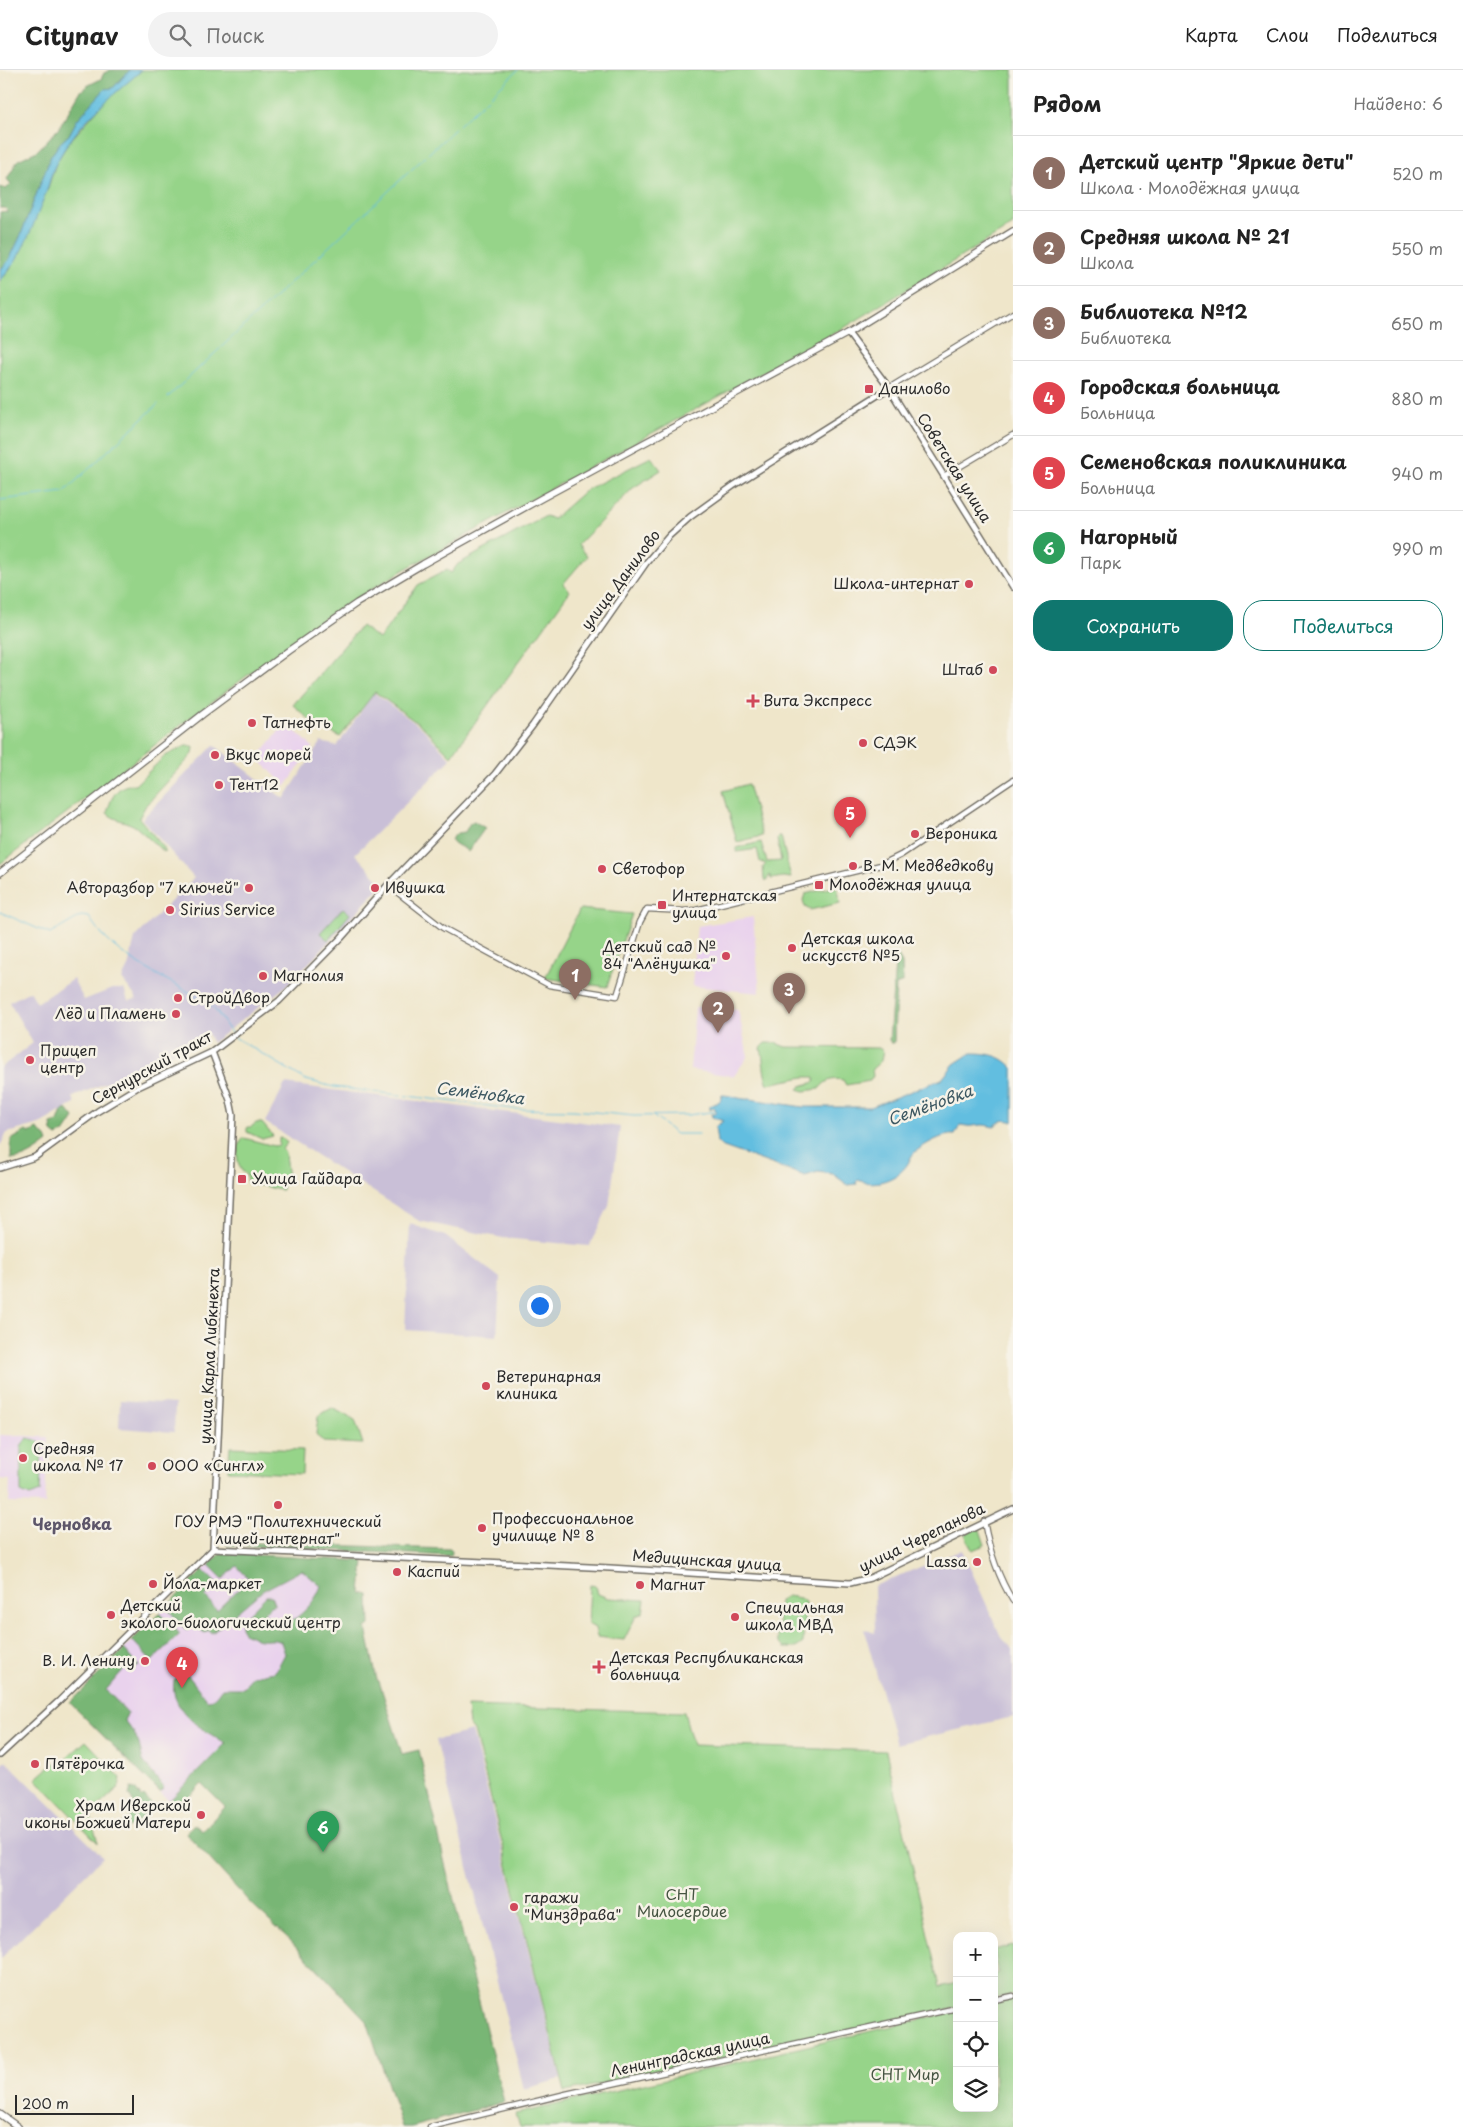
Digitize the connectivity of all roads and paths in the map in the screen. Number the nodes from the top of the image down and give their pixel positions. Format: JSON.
{"nodes":[{"id":1,"x":1013,"y":231,"type":"edge"},
{"id":2,"x":1013,"y":313,"type":"edge"},
{"id":3,"x":848,"y":333,"type":"junction"},
{"id":4,"x":889,"y":388,"type":"junction"},
{"id":5,"x":1013,"y":435,"type":"edge"},
{"id":6,"x":944,"y":476,"type":"junction"},
{"id":7,"x":1013,"y":588,"type":"edge"},
{"id":8,"x":1013,"y":780,"type":"edge"},
{"id":9,"x":0,"y":873,"type":"edge"},
{"id":10,"x":388,"y":885,"type":"junction"},
{"id":11,"x":212,"y":1052,"type":"junction"},
{"id":12,"x":0,"y":1168,"type":"edge"},
{"id":13,"x":1013,"y":1509,"type":"edge"},
{"id":14,"x":984,"y":1522,"type":"junction"},
{"id":15,"x":213,"y":1549,"type":"junction"},
{"id":16,"x":810,"y":1580,"type":"joint"},
{"id":17,"x":1013,"y":1601,"type":"edge"},
{"id":18,"x":0,"y":1755,"type":"edge"},
{"id":19,"x":1013,"y":1996,"type":"edge"},
{"id":20,"x":998,"y":1999,"type":"edge"},
{"id":21,"x":953,"y":2009,"type":"edge"},
{"id":22,"x":0,"y":2114,"type":"edge"},
{"id":23,"x":18,"y":2127,"type":"edge"},
{"id":24,"x":430,"y":2127,"type":"edge"}],
"edges":[{"from":1,"to":3,"type":"main road"},
{"from":2,"to":4,"type":"street","name":"улица Данилово"},
{"from":3,"to":4,"type":"main road","name":"Советская улица"},
{"from":3,"to":9,"type":"main road"},
{"from":4,"to":6,"type":"main road","name":"Советская улица"},
{"from":4,"to":10,"type":"main road","name":"улица Данилово"},
{"from":5,"to":6,"type":"street"},
{"from":6,"to":7,"type":"main road","name":"Советская улица"},
{"from":8,"to":10,"type":"street"},
{"from":10,"to":11,"type":"main road","name":"Сернурский тракт"},
{"from":11,"to":12,"type":"main road","name":"Сернурский тракт"},
{"from":11,"to":15,"type":"main road","name":"улица Карла Либкнехта"},
{"from":13,"to":14,"type":"main road","name":"улица Черепанова"},
{"from":14,"to":16,"type":"main road","name":"улица Черепанова"},
{"from":14,"to":17,"type":"street"},
{"from":15,"to":16,"type":"main road","name":"Медицинская улица"},
{"from":15,"to":18,"type":"main road"},
{"from":19,"to":20,"type":"street"},
{"from":21,"to":24,"type":"street","name":"Ленинградская улица"},
{"from":22,"to":23,"type":"main road"}]}
